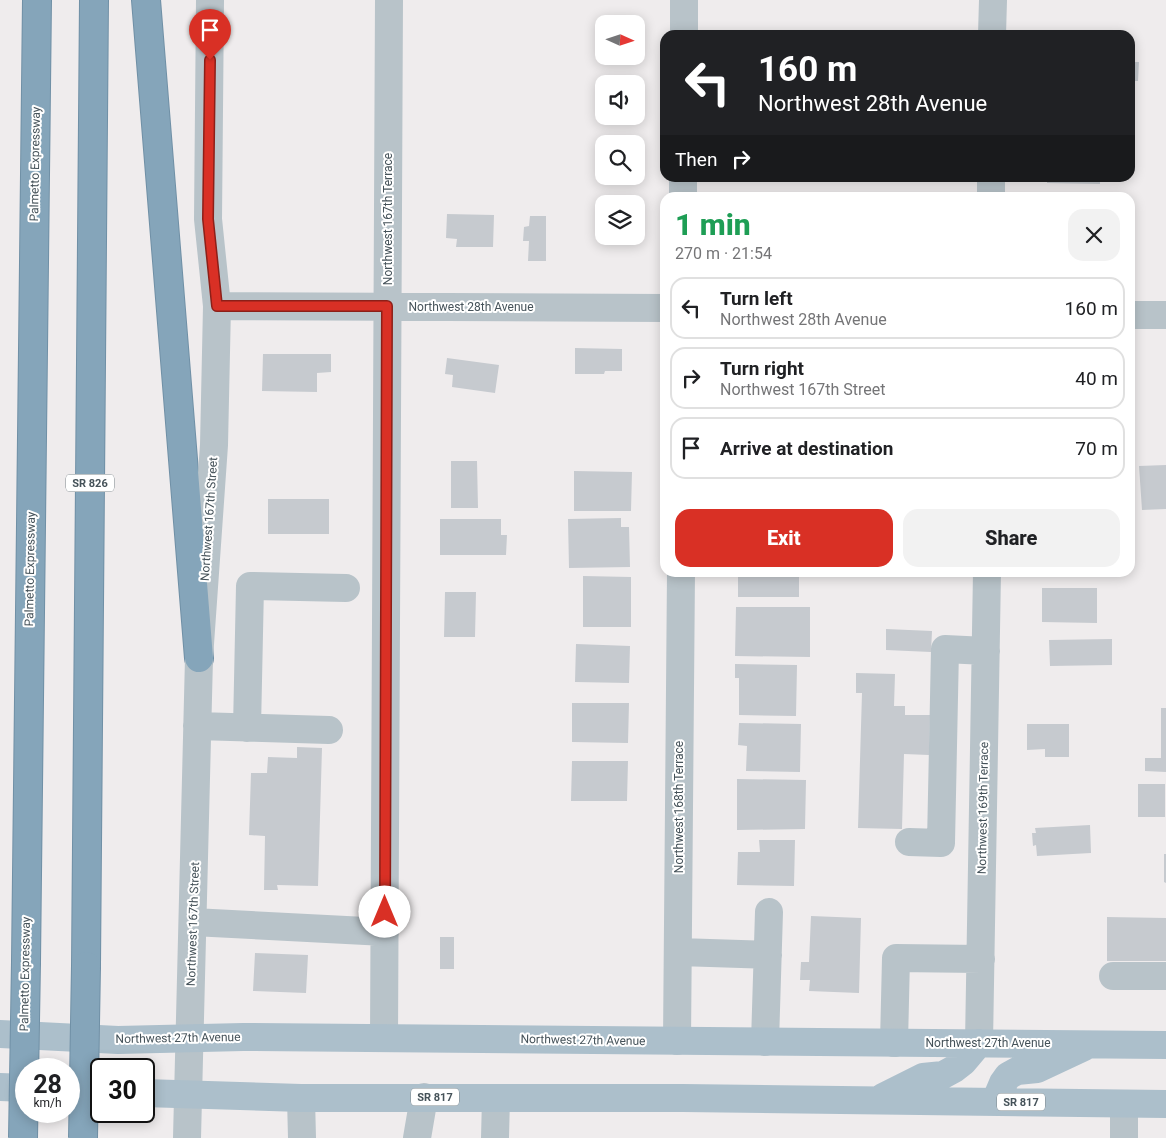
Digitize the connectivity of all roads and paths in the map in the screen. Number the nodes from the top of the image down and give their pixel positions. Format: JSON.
{"nodes":[{"id":1,"x":37,"y":0,"type":"edge"},
{"id":2,"x":94,"y":0,"type":"edge"},
{"id":3,"x":146,"y":0,"type":"edge"},
{"id":4,"x":210,"y":0,"type":"edge"},
{"id":5,"x":389,"y":0,"type":"edge"},
{"id":6,"x":684,"y":0,"type":"edge"},
{"id":7,"x":993,"y":0,"type":"edge"},
{"id":8,"x":684,"y":30,"type":"edge"},
{"id":9,"x":992,"y":30,"type":"edge"},
{"id":10,"x":217,"y":306,"type":"junction"},
{"id":11,"x":387,"y":306,"type":"junction"},
{"id":12,"x":660,"y":308,"type":"edge"},
{"id":13,"x":1135,"y":315,"type":"edge"},
{"id":14,"x":1166,"y":315,"type":"edge"},
{"id":15,"x":681,"y":577,"type":"edge"},
{"id":16,"x":987,"y":577,"type":"edge"},
{"id":17,"x":346,"y":588,"type":"dead end"},
{"id":18,"x":986,"y":651,"type":"junction"},
{"id":19,"x":199,"y":658,"type":"junction"},
{"id":20,"x":198,"y":726,"type":"junction"},
{"id":21,"x":247,"y":728,"type":"junction"},
{"id":22,"x":329,"y":730,"type":"dead end"},
{"id":23,"x":909,"y":842,"type":"dead end"},
{"id":24,"x":769,"y":912,"type":"dead end"},
{"id":25,"x":193,"y":922,"type":"junction"},
{"id":26,"x":385,"y":932,"type":"junction"},
{"id":27,"x":679,"y":952,"type":"junction"},
{"id":28,"x":768,"y":955,"type":"junction"},
{"id":29,"x":981,"y":960,"type":"junction"},
{"id":30,"x":1113,"y":976,"type":"dead end"},
{"id":31,"x":1166,"y":976,"type":"edge"},
{"id":32,"x":0,"y":1034,"type":"edge"},
{"id":33,"x":189,"y":1038,"type":"junction"},
{"id":34,"x":384,"y":1038,"type":"junction"},
{"id":35,"x":677,"y":1041,"type":"junction"},
{"id":36,"x":765,"y":1042,"type":"junction"},
{"id":37,"x":894,"y":1043,"type":"junction"},
{"id":38,"x":979,"y":1043,"type":"junction"},
{"id":39,"x":1090,"y":1044,"type":"junction"},
{"id":40,"x":1166,"y":1045,"type":"edge"},
{"id":41,"x":0,"y":1086,"type":"edge"},
{"id":42,"x":15,"y":1087,"type":"edge"},
{"id":43,"x":155,"y":1093,"type":"edge"},
{"id":44,"x":187,"y":1094,"type":"junction"},
{"id":45,"x":424,"y":1097,"type":"junction"},
{"id":46,"x":301,"y":1098,"type":"junction"},
{"id":47,"x":496,"y":1098,"type":"junction"},
{"id":48,"x":877,"y":1100,"type":"junction"},
{"id":49,"x":996,"y":1102,"type":"junction"},
{"id":50,"x":1124,"y":1104,"type":"junction"},
{"id":51,"x":1166,"y":1104,"type":"edge"},
{"id":52,"x":23,"y":1138,"type":"edge"},
{"id":53,"x":83,"y":1138,"type":"edge"},
{"id":54,"x":187,"y":1138,"type":"edge"},
{"id":55,"x":302,"y":1138,"type":"edge"},
{"id":56,"x":417,"y":1138,"type":"edge"},
{"id":57,"x":495,"y":1138,"type":"edge"},
{"id":58,"x":1124,"y":1138,"type":"edge"}],
"edges":[{"from":1,"to":52,"type":"highway","name":"Palmetto Expressway","bridge":true},
{"from":2,"to":53,"type":"highway","number":"SR 826","bridge":true},
{"from":3,"to":19,"type":"highway"},
{"from":4,"to":10,"type":"street","name":"Northwest 167th Street"},
{"from":5,"to":11,"type":"street","name":"Northwest 167th Terrace"},
{"from":6,"to":8,"type":"street"},
{"from":7,"to":9,"type":"street"},
{"from":10,"to":11,"type":"street","name":"Northwest 28th Avenue"},
{"from":10,"to":19,"type":"street","name":"Northwest 167th Street"},
{"from":11,"to":12,"type":"street","name":"Northwest 28th Avenue"},
{"from":11,"to":26,"type":"street","name":"Northwest 167th Terrace"},
{"from":13,"to":14,"type":"street"},
{"from":15,"to":27,"type":"street","name":"Northwest 168th Terrace"},
{"from":16,"to":18,"type":"street","name":"Northwest 169th Terrace"},
{"from":17,"to":21,"type":"street"},
{"from":18,"to":23,"type":"street"},
{"from":18,"to":29,"type":"street","name":"Northwest 169th Terrace"},
{"from":19,"to":20,"type":"street","name":"Northwest 167th Street"},
{"from":20,"to":21,"type":"street"},
{"from":20,"to":25,"type":"street","name":"Northwest 167th Street"},
{"from":21,"to":22,"type":"street"},
{"from":24,"to":28,"type":"street"},
{"from":25,"to":26,"type":"street"},
{"from":25,"to":33,"type":"street","name":"Northwest 167th Street"},
{"from":26,"to":34,"type":"street","name":"Northwest 167th Terrace"},
{"from":27,"to":28,"type":"street"},
{"from":27,"to":35,"type":"street","name":"Northwest 168th Terrace"},
{"from":28,"to":36,"type":"street"},
{"from":29,"to":37,"type":"street"},
{"from":29,"to":38,"type":"street","name":"Northwest 169th Terrace"},
{"from":30,"to":31,"type":"street"},
{"from":32,"to":33,"type":"main road","name":"Northwest 27th Avenue"},
{"from":33,"to":34,"type":"main road","name":"Northwest 27th Avenue"},
{"from":33,"to":44,"type":"street","name":"Northwest 167th Street"},
{"from":34,"to":35,"type":"main road","name":"Northwest 27th Avenue"},
{"from":35,"to":36,"type":"main road","name":"Northwest 27th Avenue"},
{"from":36,"to":37,"type":"main road","name":"Northwest 27th Avenue"},
{"from":37,"to":38,"type":"main road","name":"Northwest 27th Avenue"},
{"from":38,"to":39,"type":"main road","name":"Northwest 27th Avenue"},
{"from":38,"to":48,"type":"main road"},
{"from":39,"to":40,"type":"main road","name":"Northwest 27th Avenue"},
{"from":39,"to":49,"type":"main road"},
{"from":41,"to":42,"type":"main road"},
{"from":43,"to":44,"type":"main road","number":"SR 817"},
{"from":44,"to":46,"type":"main road","number":"SR 817"},
{"from":44,"to":54,"type":"street","name":"Northwest 167th Street"},
{"from":45,"to":46,"type":"main road","number":"SR 817"},
{"from":45,"to":47,"type":"main road","number":"SR 817"},
{"from":45,"to":56,"type":"street"},
{"from":46,"to":55,"type":"street"},
{"from":47,"to":48,"type":"main road","number":"SR 817"},
{"from":47,"to":57,"type":"street"},
{"from":48,"to":49,"type":"main road","number":"SR 817"},
{"from":49,"to":50,"type":"main road","number":"SR 817"},
{"from":50,"to":51,"type":"main road","number":"SR 817"},
{"from":50,"to":58,"type":"street"}]}
